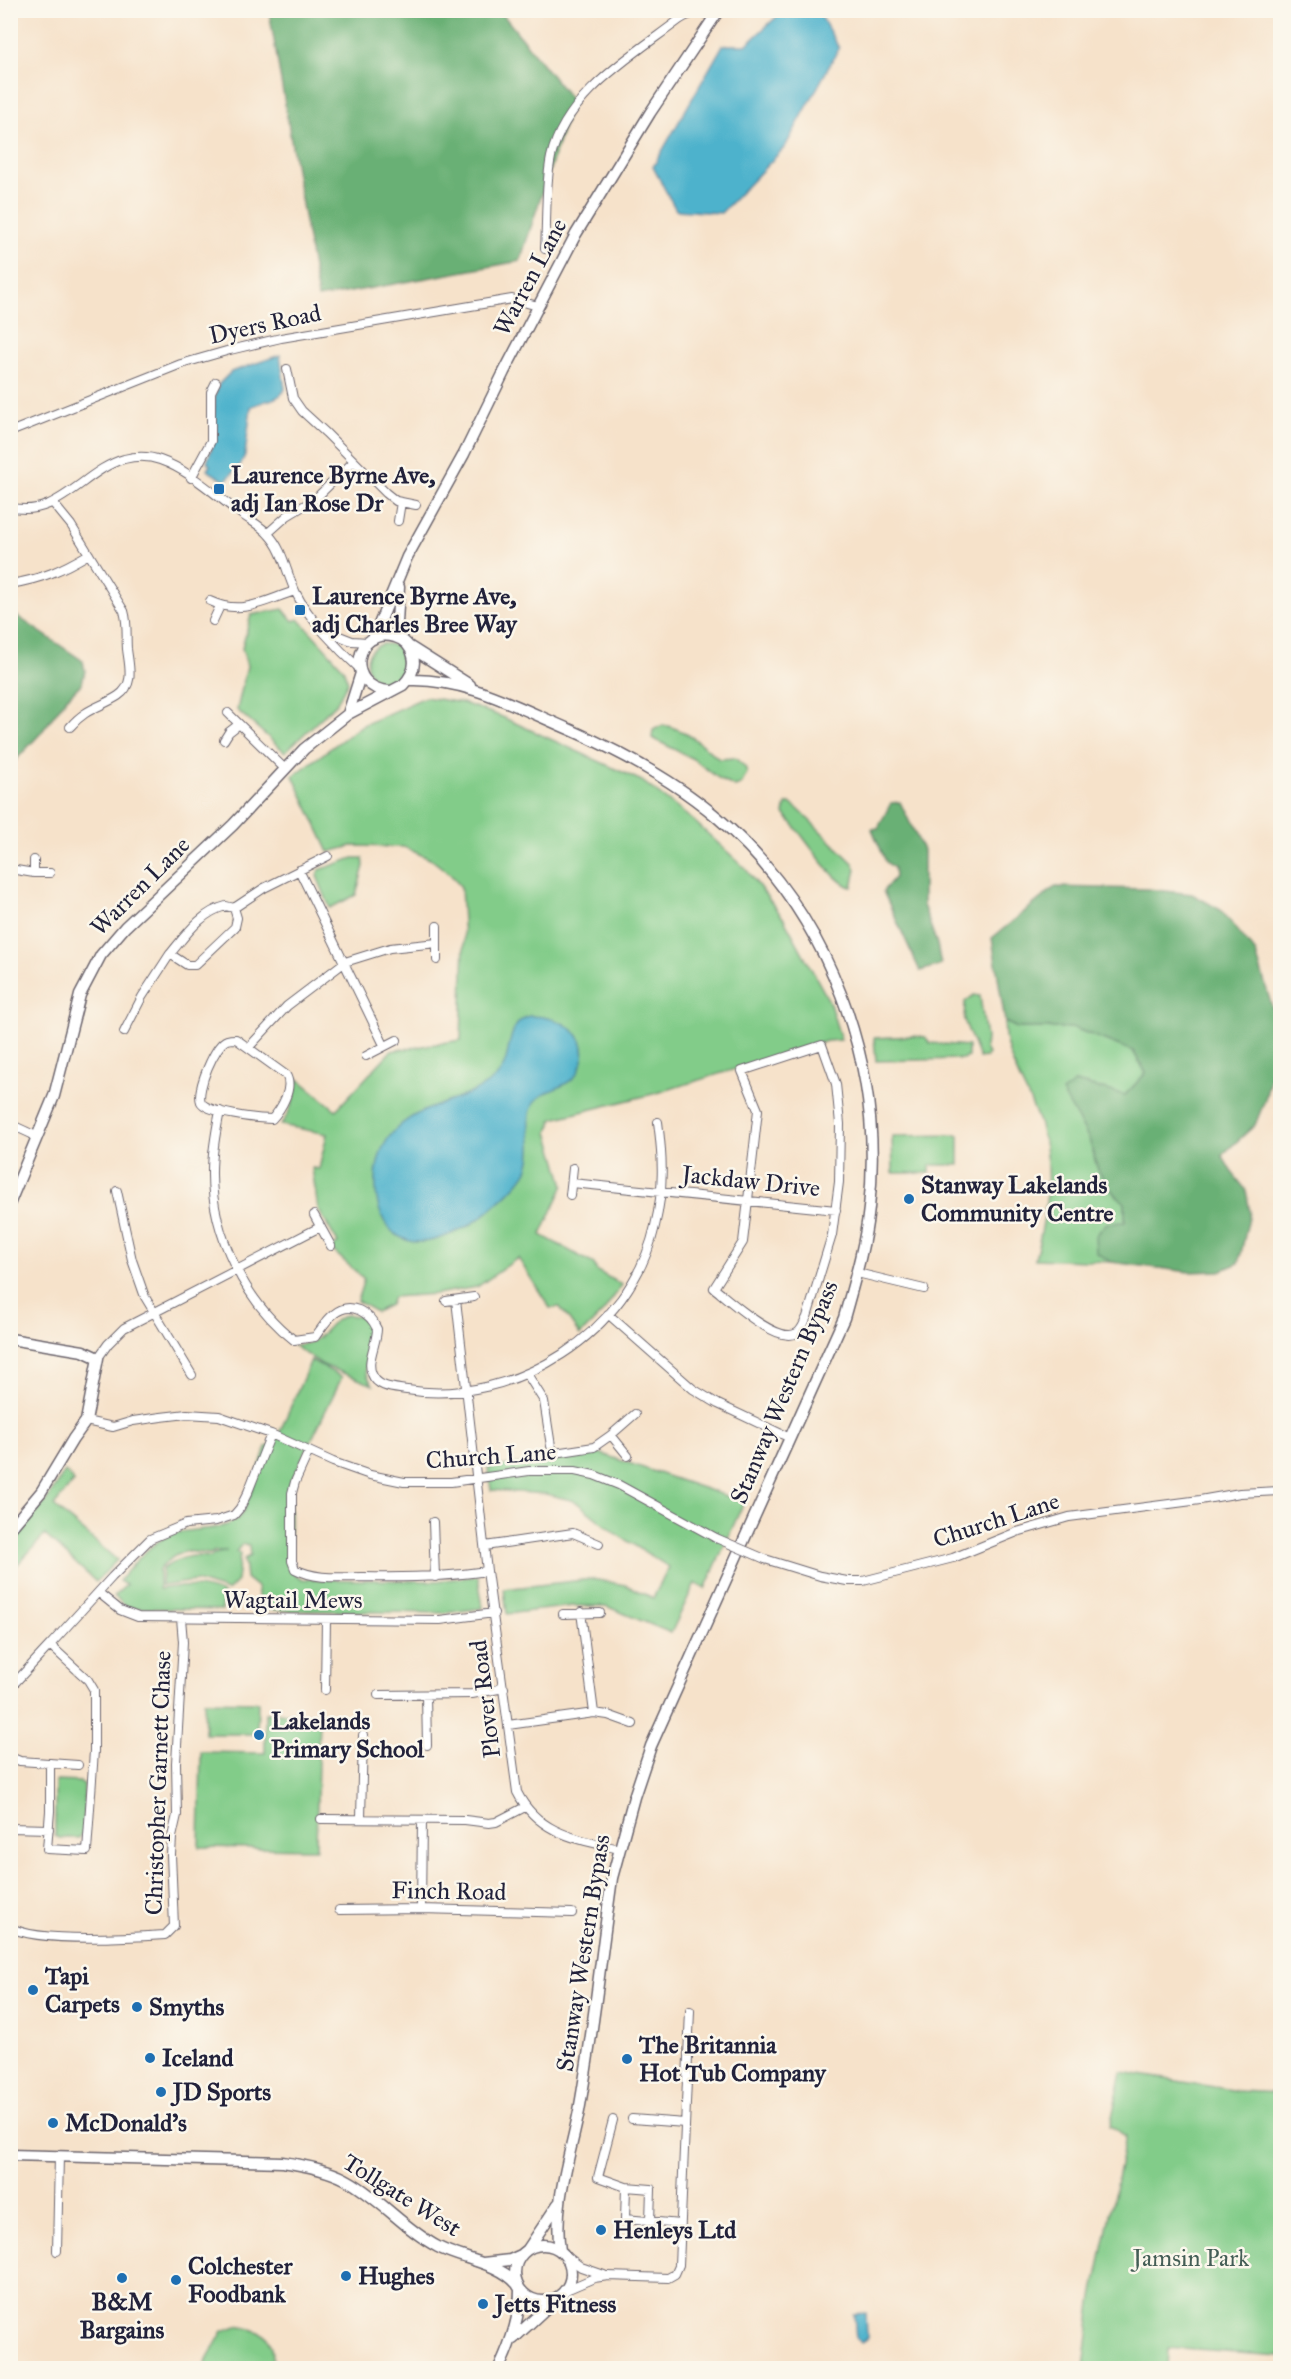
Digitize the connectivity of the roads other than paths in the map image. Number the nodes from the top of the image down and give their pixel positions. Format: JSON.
{"nodes":[{"id":1,"x":716,"y":14,"type":"edge"},
{"id":2,"x":545,"y":249,"type":"dead end"},
{"id":3,"x":538,"y":306,"type":"junction"},
{"id":4,"x":287,"y":369,"type":"dead end"},
{"id":5,"x":216,"y":382,"type":"dead end"},
{"id":6,"x":10,"y":432,"type":"edge"},
{"id":7,"x":354,"y":461,"type":"junction"},
{"id":8,"x":191,"y":478,"type":"junction"},
{"id":9,"x":401,"y":502,"type":"junction"},
{"id":10,"x":53,"y":503,"type":"junction"},
{"id":11,"x":416,"y":505,"type":"dead end"},
{"id":12,"x":10,"y":507,"type":"edge"},
{"id":13,"x":398,"y":521,"type":"dead end"},
{"id":14,"x":268,"y":533,"type":"junction"},
{"id":15,"x":89,"y":554,"type":"junction"},
{"id":16,"x":400,"y":574,"type":"junction"},
{"id":17,"x":10,"y":584,"type":"edge"},
{"id":18,"x":295,"y":591,"type":"junction"},
{"id":19,"x":210,"y":601,"type":"dead end"},
{"id":20,"x":220,"y":606,"type":"junction"},
{"id":21,"x":213,"y":621,"type":"dead end"},
{"id":22,"x":324,"y":630,"type":"junction"},
{"id":23,"x":371,"y":640,"type":"junction"},
{"id":24,"x":404,"y":642,"type":"junction"},
{"id":25,"x":360,"y":671,"type":"junction"},
{"id":26,"x":409,"y":680,"type":"junction"},
{"id":27,"x":475,"y":689,"type":"junction"},
{"id":28,"x":389,"y":691,"type":"junction"},
{"id":29,"x":228,"y":714,"type":"dead end"},
{"id":30,"x":348,"y":714,"type":"junction"},
{"id":31,"x":238,"y":725,"type":"junction"},
{"id":32,"x":70,"y":727,"type":"dead end"},
{"id":33,"x":224,"y":741,"type":"dead end"},
{"id":34,"x":284,"y":768,"type":"junction"},
{"id":35,"x":328,"y":856,"type":"dead end"},
{"id":36,"x":34,"y":860,"type":"dead end"},
{"id":37,"x":10,"y":869,"type":"edge"},
{"id":38,"x":299,"y":870,"type":"junction"},
{"id":39,"x":34,"y":873,"type":"junction"},
{"id":40,"x":50,"y":873,"type":"dead end"},
{"id":41,"x":234,"y":909,"type":"junction"},
{"id":42,"x":437,"y":926,"type":"dead end"},
{"id":43,"x":437,"y":943,"type":"junction"},
{"id":44,"x":170,"y":954,"type":"junction"},
{"id":45,"x":437,"y":960,"type":"dead end"},
{"id":46,"x":345,"y":962,"type":"junction"},
{"id":47,"x":124,"y":1032,"type":"dead end"},
{"id":48,"x":397,"y":1040,"type":"dead end"},
{"id":49,"x":384,"y":1045,"type":"junction"},
{"id":50,"x":249,"y":1047,"type":"junction"},
{"id":51,"x":366,"y":1056,"type":"dead end"},
{"id":52,"x":220,"y":1111,"type":"junction"},
{"id":53,"x":658,"y":1122,"type":"dead end"},
{"id":54,"x":10,"y":1124,"type":"edge"},
{"id":55,"x":38,"y":1137,"type":"junction"},
{"id":56,"x":573,"y":1168,"type":"dead end"},
{"id":57,"x":572,"y":1182,"type":"junction"},
{"id":58,"x":117,"y":1191,"type":"dead end"},
{"id":59,"x":662,"y":1191,"type":"junction"},
{"id":60,"x":570,"y":1195,"type":"dead end"},
{"id":61,"x":748,"y":1200,"type":"junction"},
{"id":62,"x":10,"y":1202,"type":"edge"},
{"id":63,"x":836,"y":1210,"type":"junction"},
{"id":64,"x":314,"y":1215,"type":"dead end"},
{"id":65,"x":320,"y":1227,"type":"junction"},
{"id":66,"x":331,"y":1246,"type":"dead end"},
{"id":67,"x":238,"y":1271,"type":"junction"},
{"id":68,"x":857,"y":1273,"type":"junction"},
{"id":69,"x":924,"y":1290,"type":"dead end"},
{"id":70,"x":474,"y":1297,"type":"dead end"},
{"id":71,"x":456,"y":1300,"type":"junction"},
{"id":72,"x":446,"y":1301,"type":"dead end"},
{"id":73,"x":153,"y":1313,"type":"junction"},
{"id":74,"x":608,"y":1314,"type":"junction"},
{"id":75,"x":10,"y":1339,"type":"edge"},
{"id":76,"x":98,"y":1358,"type":"junction"},
{"id":77,"x":527,"y":1374,"type":"junction"},
{"id":78,"x":192,"y":1376,"type":"dead end"},
{"id":79,"x":466,"y":1392,"type":"junction"},
{"id":80,"x":635,"y":1414,"type":"dead end"},
{"id":81,"x":87,"y":1421,"type":"junction"},
{"id":82,"x":272,"y":1434,"type":"junction"},
{"id":83,"x":611,"y":1435,"type":"junction"},
{"id":84,"x":790,"y":1438,"type":"junction"},
{"id":85,"x":309,"y":1451,"type":"junction"},
{"id":86,"x":628,"y":1456,"type":"dead end"},
{"id":87,"x":477,"y":1480,"type":"junction"},
{"id":88,"x":1281,"y":1491,"type":"edge"},
{"id":89,"x":433,"y":1522,"type":"dead end"},
{"id":90,"x":10,"y":1529,"type":"edge"},
{"id":91,"x":599,"y":1544,"type":"dead end"},
{"id":92,"x":484,"y":1546,"type":"junction"},
{"id":93,"x":488,"y":1571,"type":"junction"},
{"id":94,"x":435,"y":1577,"type":"junction"},
{"id":95,"x":99,"y":1593,"type":"junction"},
{"id":96,"x":581,"y":1612,"type":"junction"},
{"id":97,"x":600,"y":1612,"type":"dead end"},
{"id":98,"x":494,"y":1613,"type":"junction"},
{"id":99,"x":562,"y":1614,"type":"dead end"},
{"id":100,"x":181,"y":1618,"type":"junction"},
{"id":101,"x":326,"y":1619,"type":"junction"},
{"id":102,"x":50,"y":1645,"type":"junction"},
{"id":103,"x":10,"y":1688,"type":"edge"},
{"id":104,"x":504,"y":1688,"type":"junction"},
{"id":105,"x":325,"y":1690,"type":"dead end"},
{"id":106,"x":378,"y":1695,"type":"dead end"},
{"id":107,"x":426,"y":1695,"type":"junction"},
{"id":108,"x":594,"y":1713,"type":"junction"},
{"id":109,"x":633,"y":1724,"type":"dead end"},
{"id":110,"x":508,"y":1725,"type":"junction"},
{"id":111,"x":363,"y":1735,"type":"dead end"},
{"id":112,"x":427,"y":1745,"type":"dead end"},
{"id":113,"x":10,"y":1756,"type":"edge"},
{"id":114,"x":50,"y":1763,"type":"junction"},
{"id":115,"x":78,"y":1765,"type":"dead end"},
{"id":116,"x":525,"y":1807,"type":"junction"},
{"id":117,"x":361,"y":1818,"type":"junction"},
{"id":118,"x":321,"y":1819,"type":"dead end"},
{"id":119,"x":422,"y":1820,"type":"junction"},
{"id":120,"x":10,"y":1828,"type":"edge"},
{"id":121,"x":49,"y":1829,"type":"junction"},
{"id":122,"x":619,"y":1849,"type":"junction"},
{"id":123,"x":559,"y":1902,"type":"dead end"},
{"id":124,"x":421,"y":1909,"type":"junction"},
{"id":125,"x":339,"y":1910,"type":"dead end"},
{"id":126,"x":558,"y":1912,"type":"junction"},
{"id":127,"x":573,"y":1912,"type":"dead end"},
{"id":128,"x":10,"y":1927,"type":"edge"},
{"id":129,"x":690,"y":2011,"type":"dead end"},
{"id":130,"x":632,"y":2119,"type":"dead end"},
{"id":131,"x":613,"y":2120,"type":"dead end"},
{"id":132,"x":685,"y":2123,"type":"junction"},
{"id":133,"x":10,"y":2156,"type":"edge"},
{"id":134,"x":59,"y":2156,"type":"junction"},
{"id":135,"x":626,"y":2187,"type":"junction"},
{"id":136,"x":559,"y":2202,"type":"junction"},
{"id":137,"x":650,"y":2221,"type":"junction"},
{"id":138,"x":680,"y":2224,"type":"junction"},
{"id":139,"x":57,"y":2251,"type":"dead end"},
{"id":140,"x":525,"y":2252,"type":"junction"},
{"id":141,"x":563,"y":2253,"type":"junction"},
{"id":142,"x":483,"y":2263,"type":"junction"},
{"id":143,"x":608,"y":2276,"type":"junction"},
{"id":144,"x":519,"y":2287,"type":"junction"},
{"id":145,"x":561,"y":2294,"type":"junction"},
{"id":146,"x":510,"y":2342,"type":"junction"},
{"id":147,"x":498,"y":2368,"type":"edge"}],
"edges":[{"from":1,"to":2,"type":"street"},
{"from":1,"to":3,"type":"street","name":"Warren Lane"},
{"from":3,"to":6,"type":"street","name":"Dyers Road"},
{"from":3,"to":16,"type":"street","name":"Warren Lane"},
{"from":4,"to":7,"type":"street"},
{"from":5,"to":8,"type":"street"},
{"from":7,"to":9,"type":"street"},
{"from":7,"to":14,"type":"street"},
{"from":8,"to":10,"type":"street"},
{"from":8,"to":14,"type":"street"},
{"from":9,"to":11,"type":"street"},
{"from":9,"to":13,"type":"street"},
{"from":10,"to":12,"type":"street"},
{"from":10,"to":15,"type":"street"},
{"from":14,"to":18,"type":"street"},
{"from":15,"to":17,"type":"street"},
{"from":15,"to":32,"type":"street"},
{"from":16,"to":23,"type":"street","name":"Warren Lane"},
{"from":16,"to":24,"type":"street","name":"Warren Lane"},
{"from":18,"to":20,"type":"street"},
{"from":18,"to":22,"type":"street"},
{"from":19,"to":20,"type":"street"},
{"from":20,"to":21,"type":"street"},
{"from":22,"to":23,"type":"street"},
{"from":22,"to":25,"type":"street"},
{"from":23,"to":24,"type":"street"},
{"from":23,"to":25,"type":"street","name":"Warren Lane"},
{"from":24,"to":26,"type":"street","name":"Warren Lane"},
{"from":24,"to":27,"type":"street","name":"Stanway Western Bypass"},
{"from":25,"to":28,"type":"street"},
{"from":25,"to":30,"type":"street","name":"Warren Lane"},
{"from":26,"to":27,"type":"street","name":"Stanway Western Bypass"},
{"from":26,"to":28,"type":"street","name":"Warren Lane"},
{"from":27,"to":68,"type":"street","name":"Stanway Western Bypass"},
{"from":28,"to":30,"type":"street","name":"Warren Lane"},
{"from":29,"to":31,"type":"street"},
{"from":30,"to":34,"type":"street","name":"Warren Lane"},
{"from":31,"to":33,"type":"street"},
{"from":31,"to":34,"type":"street"},
{"from":34,"to":55,"type":"street","name":"Warren Lane"},
{"from":35,"to":38,"type":"street"},
{"from":36,"to":39,"type":"street"},
{"from":37,"to":39,"type":"street"},
{"from":38,"to":41,"type":"street"},
{"from":38,"to":46,"type":"street"},
{"from":39,"to":40,"type":"street"},
{"from":41,"to":44,"type":"street"},
{"from":41,"to":44,"type":"street"},
{"from":42,"to":43,"type":"street"},
{"from":43,"to":45,"type":"street"},
{"from":43,"to":46,"type":"street"},
{"from":44,"to":47,"type":"street"},
{"from":46,"to":49,"type":"street"},
{"from":46,"to":50,"type":"street"},
{"from":48,"to":49,"type":"street"},
{"from":49,"to":51,"type":"street"},
{"from":50,"to":52,"type":"street"},
{"from":50,"to":52,"type":"street"},
{"from":52,"to":67,"type":"street"},
{"from":53,"to":59,"type":"street"},
{"from":54,"to":55,"type":"street"},
{"from":55,"to":62,"type":"street","name":"Warren Lane"},
{"from":56,"to":57,"type":"street"},
{"from":57,"to":59,"type":"street","name":"Jackdaw Drive"},
{"from":57,"to":60,"type":"street"},
{"from":58,"to":73,"type":"street"},
{"from":59,"to":61,"type":"street","name":"Jackdaw Drive"},
{"from":59,"to":74,"type":"street"},
{"from":61,"to":63,"type":"street","name":"Jackdaw Drive"},
{"from":61,"to":63,"type":"street"},
{"from":61,"to":63,"type":"street"},
{"from":64,"to":65,"type":"street"},
{"from":65,"to":66,"type":"street"},
{"from":65,"to":67,"type":"street"},
{"from":67,"to":73,"type":"street"},
{"from":67,"to":79,"type":"street"},
{"from":68,"to":69,"type":"street"},
{"from":68,"to":84,"type":"street","name":"Stanway Western Bypass"},
{"from":70,"to":71,"type":"street"},
{"from":71,"to":72,"type":"street"},
{"from":71,"to":79,"type":"street","name":"Plover Road"},
{"from":73,"to":76,"type":"street"},
{"from":73,"to":78,"type":"street"},
{"from":74,"to":77,"type":"street"},
{"from":74,"to":84,"type":"street"},
{"from":75,"to":76,"type":"street"},
{"from":76,"to":81,"type":"street"},
{"from":77,"to":79,"type":"street"},
{"from":77,"to":83,"type":"street"},
{"from":79,"to":87,"type":"street","name":"Plover Road"},
{"from":80,"to":83,"type":"street"},
{"from":81,"to":82,"type":"street","name":"Church Lane"},
{"from":81,"to":90,"type":"street"},
{"from":82,"to":85,"type":"street","name":"Church Lane"},
{"from":82,"to":95,"type":"street"},
{"from":83,"to":86,"type":"street"},
{"from":84,"to":122,"type":"street","name":"Stanway Western Bypass"},
{"from":85,"to":87,"type":"street","name":"Church Lane"},
{"from":85,"to":94,"type":"street"},
{"from":87,"to":88,"type":"street","name":"Church Lane","bridge":true},
{"from":87,"to":92,"type":"street","name":"Plover Road"},
{"from":89,"to":94,"type":"street"},
{"from":91,"to":92,"type":"street"},
{"from":92,"to":93,"type":"street","name":"Plover Road"},
{"from":93,"to":94,"type":"street"},
{"from":93,"to":98,"type":"street","name":"Plover Road"},
{"from":95,"to":100,"type":"street","name":"Wagtail Mews"},
{"from":95,"to":102,"type":"street"},
{"from":96,"to":97,"type":"street"},
{"from":96,"to":99,"type":"street"},
{"from":96,"to":108,"type":"street"},
{"from":98,"to":101,"type":"street","name":"Wagtail Mews"},
{"from":98,"to":104,"type":"street","name":"Plover Road"},
{"from":100,"to":101,"type":"street","name":"Wagtail Mews"},
{"from":100,"to":128,"type":"street","name":"Christopher Garnett Chase"},
{"from":101,"to":105,"type":"street"},
{"from":102,"to":103,"type":"street"},
{"from":102,"to":121,"type":"street"},
{"from":104,"to":107,"type":"street"},
{"from":104,"to":110,"type":"street","name":"Plover Road"},
{"from":106,"to":107,"type":"street"},
{"from":107,"to":112,"type":"street"},
{"from":108,"to":109,"type":"street"},
{"from":108,"to":110,"type":"street"},
{"from":110,"to":116,"type":"street","name":"Plover Road"},
{"from":111,"to":117,"type":"street"},
{"from":113,"to":114,"type":"street"},
{"from":114,"to":115,"type":"street"},
{"from":114,"to":121,"type":"street"},
{"from":116,"to":119,"type":"street"},
{"from":116,"to":122,"type":"street"},
{"from":117,"to":118,"type":"street"},
{"from":117,"to":119,"type":"street"},
{"from":119,"to":124,"type":"street"},
{"from":120,"to":121,"type":"street"},
{"from":122,"to":136,"type":"street","name":"Stanway Western Bypass"},
{"from":123,"to":126,"type":"street"},
{"from":124,"to":125,"type":"street","name":"Finch Road"},
{"from":124,"to":126,"type":"street","name":"Finch Road"},
{"from":126,"to":127,"type":"street","name":"Finch Road"},
{"from":129,"to":132,"type":"street"},
{"from":130,"to":132,"type":"street"},
{"from":131,"to":135,"type":"street"},
{"from":132,"to":138,"type":"street"},
{"from":133,"to":134,"type":"street","name":"Tollgate West"},
{"from":134,"to":139,"type":"street"},
{"from":134,"to":142,"type":"street","name":"Tollgate West"},
{"from":135,"to":137,"type":"street"},
{"from":135,"to":137,"type":"street"},
{"from":136,"to":140,"type":"street","name":"Stanway Western Bypass"},
{"from":136,"to":141,"type":"street","name":"Stanway Western Bypass"},
{"from":137,"to":138,"type":"street"},
{"from":138,"to":143,"type":"street"},
{"from":140,"to":141,"type":"street"},
{"from":140,"to":142,"type":"street","name":"Tollgate West"},
{"from":140,"to":144,"type":"street"},
{"from":141,"to":143,"type":"street"},
{"from":141,"to":145,"type":"street"},
{"from":142,"to":144,"type":"street","name":"Tollgate West"},
{"from":143,"to":145,"type":"street"},
{"from":144,"to":145,"type":"street"},
{"from":144,"to":146,"type":"street"},
{"from":145,"to":146,"type":"street"},
{"from":146,"to":147,"type":"street"}]}
